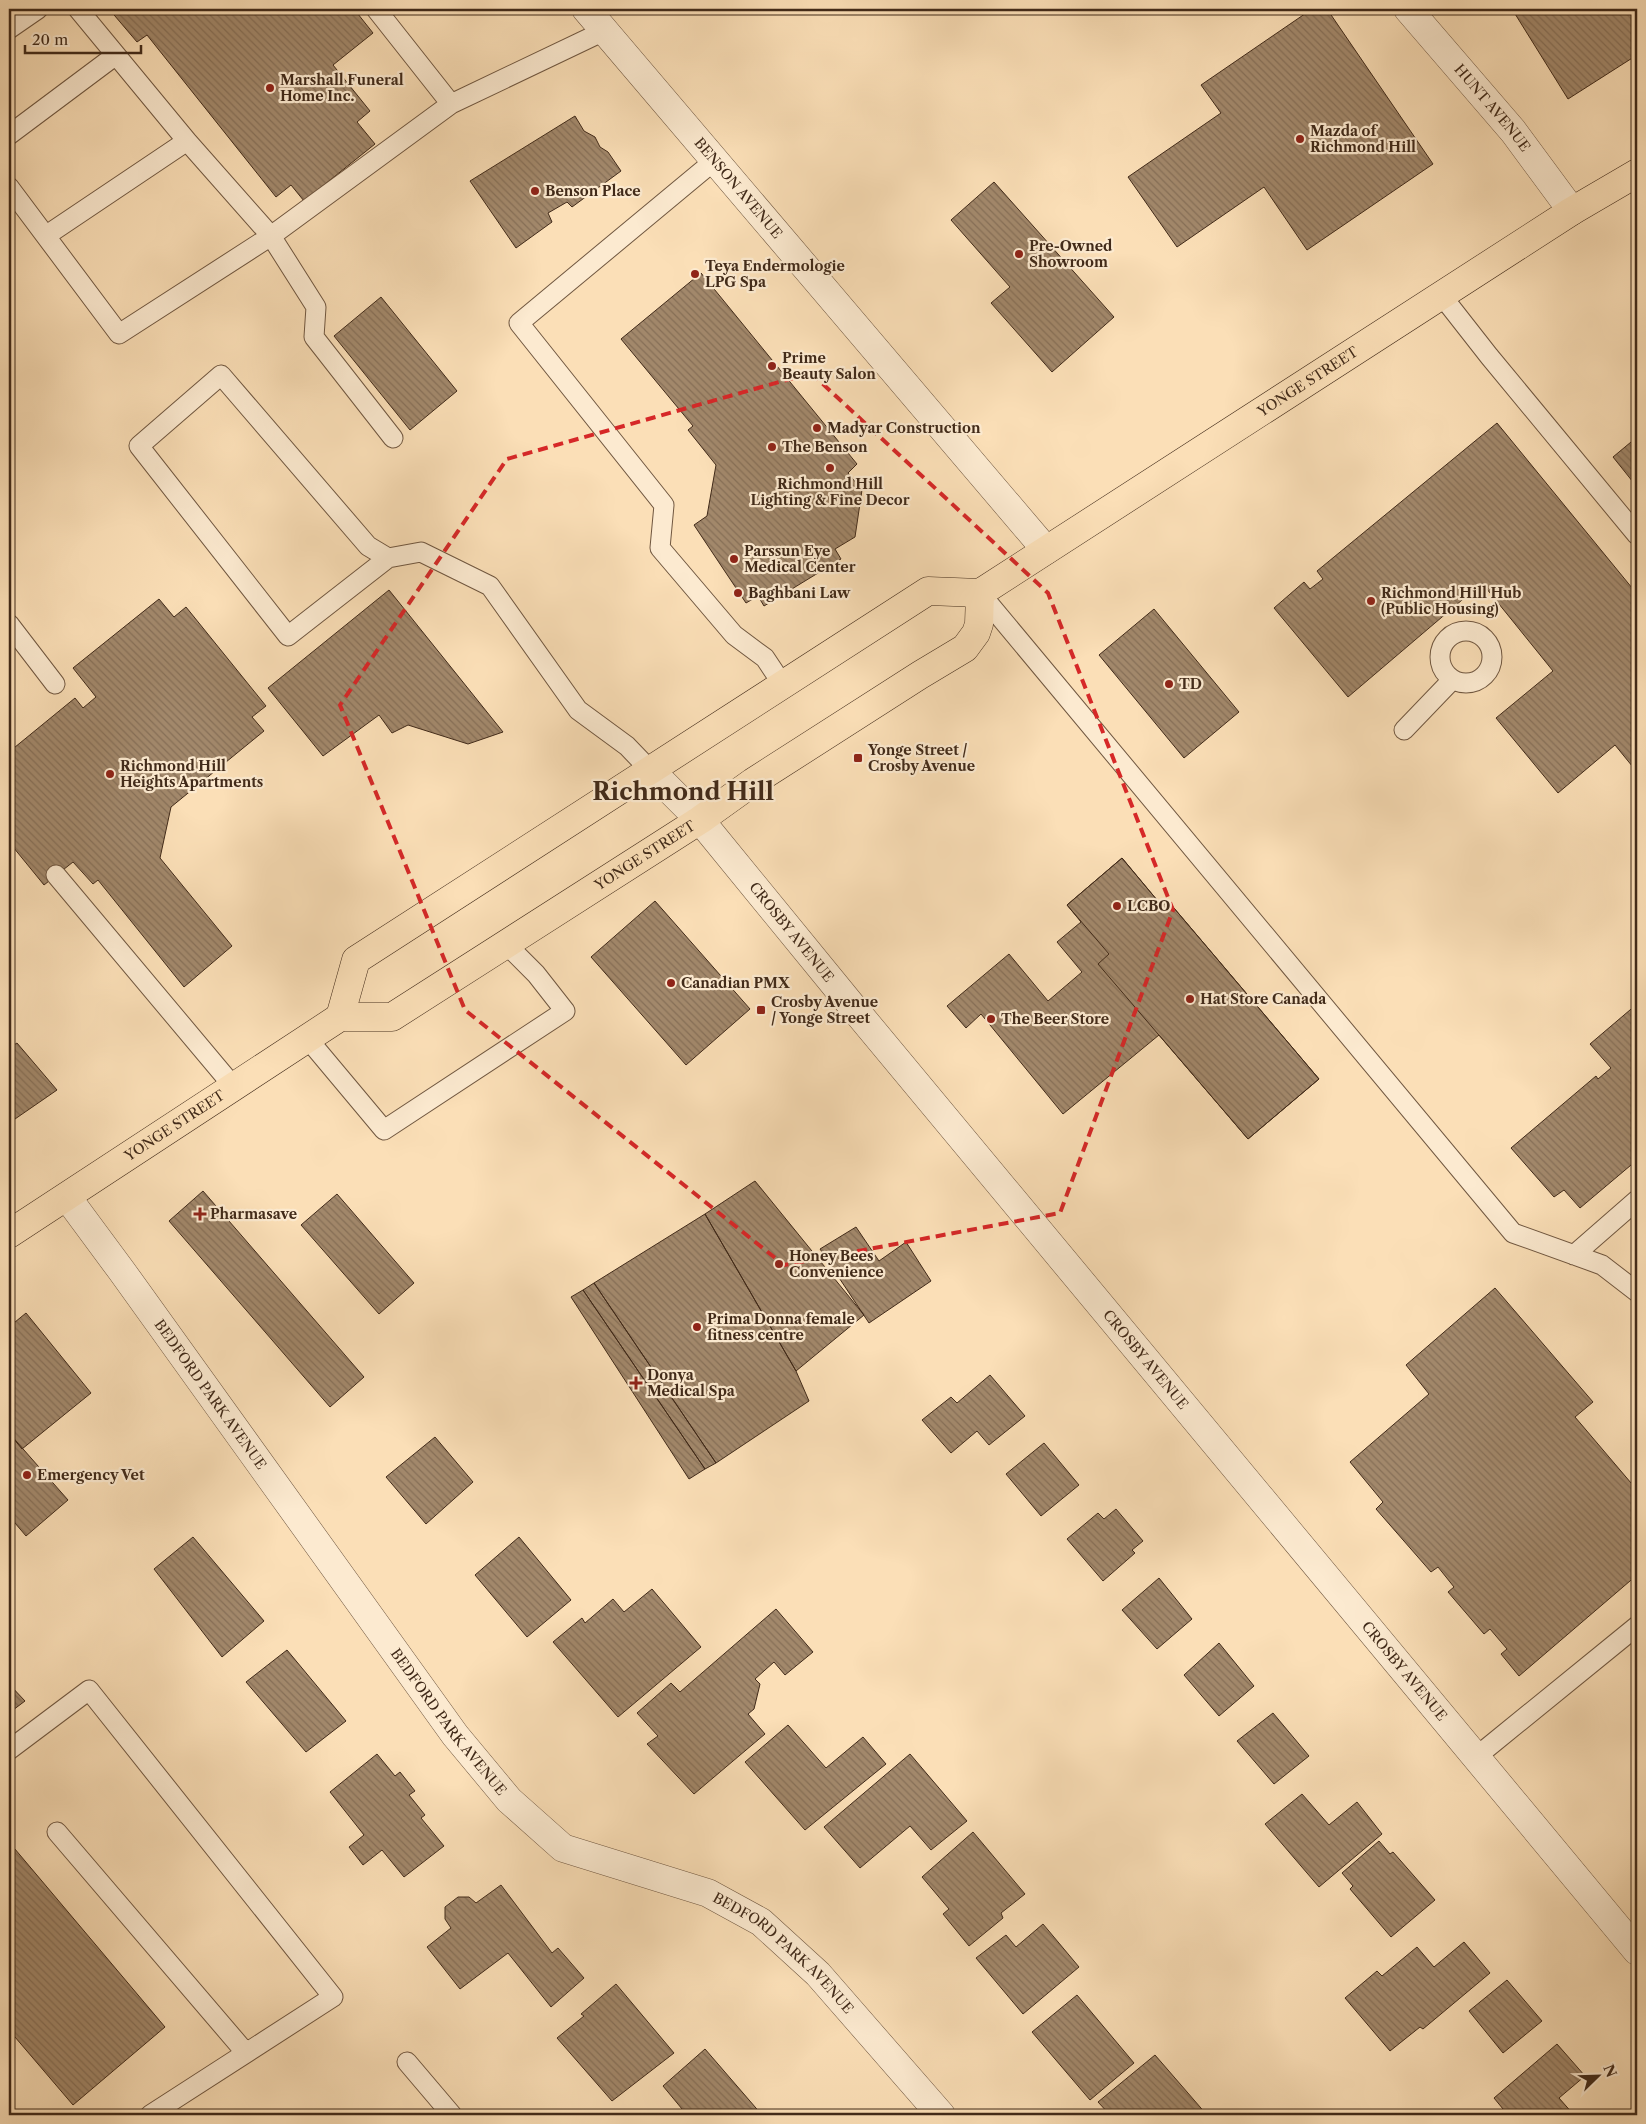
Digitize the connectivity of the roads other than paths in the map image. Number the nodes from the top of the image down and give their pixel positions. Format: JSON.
{"nodes":[{"id":1,"x":38,"y":9,"type":"edge"},
{"id":2,"x":78,"y":9,"type":"edge"},
{"id":3,"x":376,"y":9,"type":"edge"},
{"id":4,"x":586,"y":9,"type":"edge"},
{"id":5,"x":1408,"y":9,"type":"edge"},
{"id":6,"x":9,"y":29,"type":"edge"},
{"id":7,"x":604,"y":31,"type":"junction"},
{"id":8,"x":116,"y":55,"type":"junction"},
{"id":9,"x":451,"y":104,"type":"junction"},
{"id":10,"x":9,"y":135,"type":"edge"},
{"id":11,"x":187,"y":141,"type":"junction"},
{"id":12,"x":714,"y":162,"type":"junction"},
{"id":13,"x":1637,"y":173,"type":"edge"},
{"id":14,"x":9,"y":186,"type":"edge"},
{"id":15,"x":1572,"y":211,"type":"junction"},
{"id":16,"x":47,"y":235,"type":"junction"},
{"id":17,"x":271,"y":236,"type":"junction"},
{"id":18,"x":1442,"y":296,"type":"junction"},
{"id":19,"x":393,"y":438,"type":"dead end"},
{"id":20,"x":1637,"y":535,"type":"edge"},
{"id":21,"x":1046,"y":550,"type":"junction"},
{"id":22,"x":388,"y":558,"type":"junction"},
{"id":23,"x":980,"y":593,"type":"junction"},
{"id":24,"x":9,"y":624,"type":"edge"},
{"id":25,"x":1452,"y":680,"type":"dead end"},
{"id":26,"x":55,"y":684,"type":"dead end"},
{"id":27,"x":783,"y":685,"type":"junction"},
{"id":28,"x":1404,"y":730,"type":"dead end"},
{"id":29,"x":651,"y":770,"type":"junction"},
{"id":30,"x":700,"y":820,"type":"junction"},
{"id":31,"x":56,"y":876,"type":"dead end"},
{"id":32,"x":506,"y":944,"type":"junction"},
{"id":33,"x":340,"y":1016,"type":"junction"},
{"id":34,"x":307,"y":1038,"type":"junction"},
{"id":35,"x":233,"y":1086,"type":"junction"},
{"id":36,"x":66,"y":1197,"type":"junction"},
{"id":37,"x":1637,"y":1200,"type":"edge"},
{"id":38,"x":9,"y":1234,"type":"edge"},
{"id":39,"x":1574,"y":1255,"type":"junction"},
{"id":40,"x":1637,"y":1292,"type":"edge"},
{"id":41,"x":1637,"y":1626,"type":"edge"},
{"id":42,"x":9,"y":1750,"type":"edge"},
{"id":43,"x":1476,"y":1757,"type":"junction"},
{"id":44,"x":57,"y":1832,"type":"dead end"},
{"id":45,"x":1637,"y":1952,"type":"edge"},
{"id":46,"x":246,"y":2053,"type":"junction"},
{"id":47,"x":407,"y":2062,"type":"dead end"},
{"id":48,"x":150,"y":2115,"type":"edge"},
{"id":49,"x":452,"y":2115,"type":"edge"},
{"id":50,"x":941,"y":2115,"type":"edge"}],
"edges":[{"from":1,"to":6,"type":"lane"},
{"from":2,"to":8,"type":"lane"},
{"from":3,"to":9,"type":"lane"},
{"from":4,"to":7,"type":"street","name":"BENSON AVENUE"},
{"from":5,"to":15,"type":"street","name":"HUNT AVENUE"},
{"from":7,"to":9,"type":"lane"},
{"from":7,"to":12,"type":"street","name":"BENSON AVENUE"},
{"from":8,"to":10,"type":"lane"},
{"from":8,"to":11,"type":"lane"},
{"from":9,"to":17,"type":"lane"},
{"from":11,"to":16,"type":"lane"},
{"from":11,"to":17,"type":"lane"},
{"from":12,"to":21,"type":"street","name":"BENSON AVENUE"},
{"from":12,"to":27,"type":"lane"},
{"from":13,"to":15,"type":"main road","name":"YONGE STREET"},
{"from":14,"to":16,"type":"lane"},
{"from":15,"to":18,"type":"main road","name":"YONGE STREET"},
{"from":16,"to":17,"type":"lane"},
{"from":17,"to":19,"type":"lane"},
{"from":18,"to":20,"type":"lane"},
{"from":18,"to":21,"type":"main road","name":"YONGE STREET"},
{"from":21,"to":23,"type":"main road","name":"YONGE STREET"},
{"from":22,"to":22,"type":"lane"},
{"from":22,"to":29,"type":"lane"},
{"from":23,"to":27,"type":"main road"},
{"from":23,"to":30,"type":"main road","name":"YONGE STREET"},
{"from":23,"to":39,"type":"lane"},
{"from":24,"to":26,"type":"lane"},
{"from":25,"to":28,"type":"lane"},
{"from":27,"to":29,"type":"main road"},
{"from":29,"to":30,"type":"street","name":"CROSBY AVENUE"},
{"from":29,"to":33,"type":"main road"},
{"from":30,"to":32,"type":"main road","name":"YONGE STREET"},
{"from":30,"to":43,"type":"street","name":"CROSBY AVENUE"},
{"from":31,"to":35,"type":"lane"},
{"from":32,"to":33,"type":"main road","name":"YONGE STREET"},
{"from":32,"to":34,"type":"lane"},
{"from":33,"to":34,"type":"main road","name":"YONGE STREET"},
{"from":34,"to":35,"type":"main road","name":"YONGE STREET"},
{"from":35,"to":36,"type":"main road","name":"YONGE STREET"},
{"from":36,"to":38,"type":"main road","name":"YONGE STREET"},
{"from":36,"to":50,"type":"street","name":"BEDFORD PARK AVENUE"},
{"from":37,"to":39,"type":"lane"},
{"from":39,"to":40,"type":"lane"},
{"from":41,"to":43,"type":"lane"},
{"from":42,"to":46,"type":"lane"},
{"from":43,"to":45,"type":"street","name":"CROSBY AVENUE"},
{"from":44,"to":46,"type":"lane"},
{"from":46,"to":48,"type":"lane"},
{"from":47,"to":49,"type":"lane"}]}
